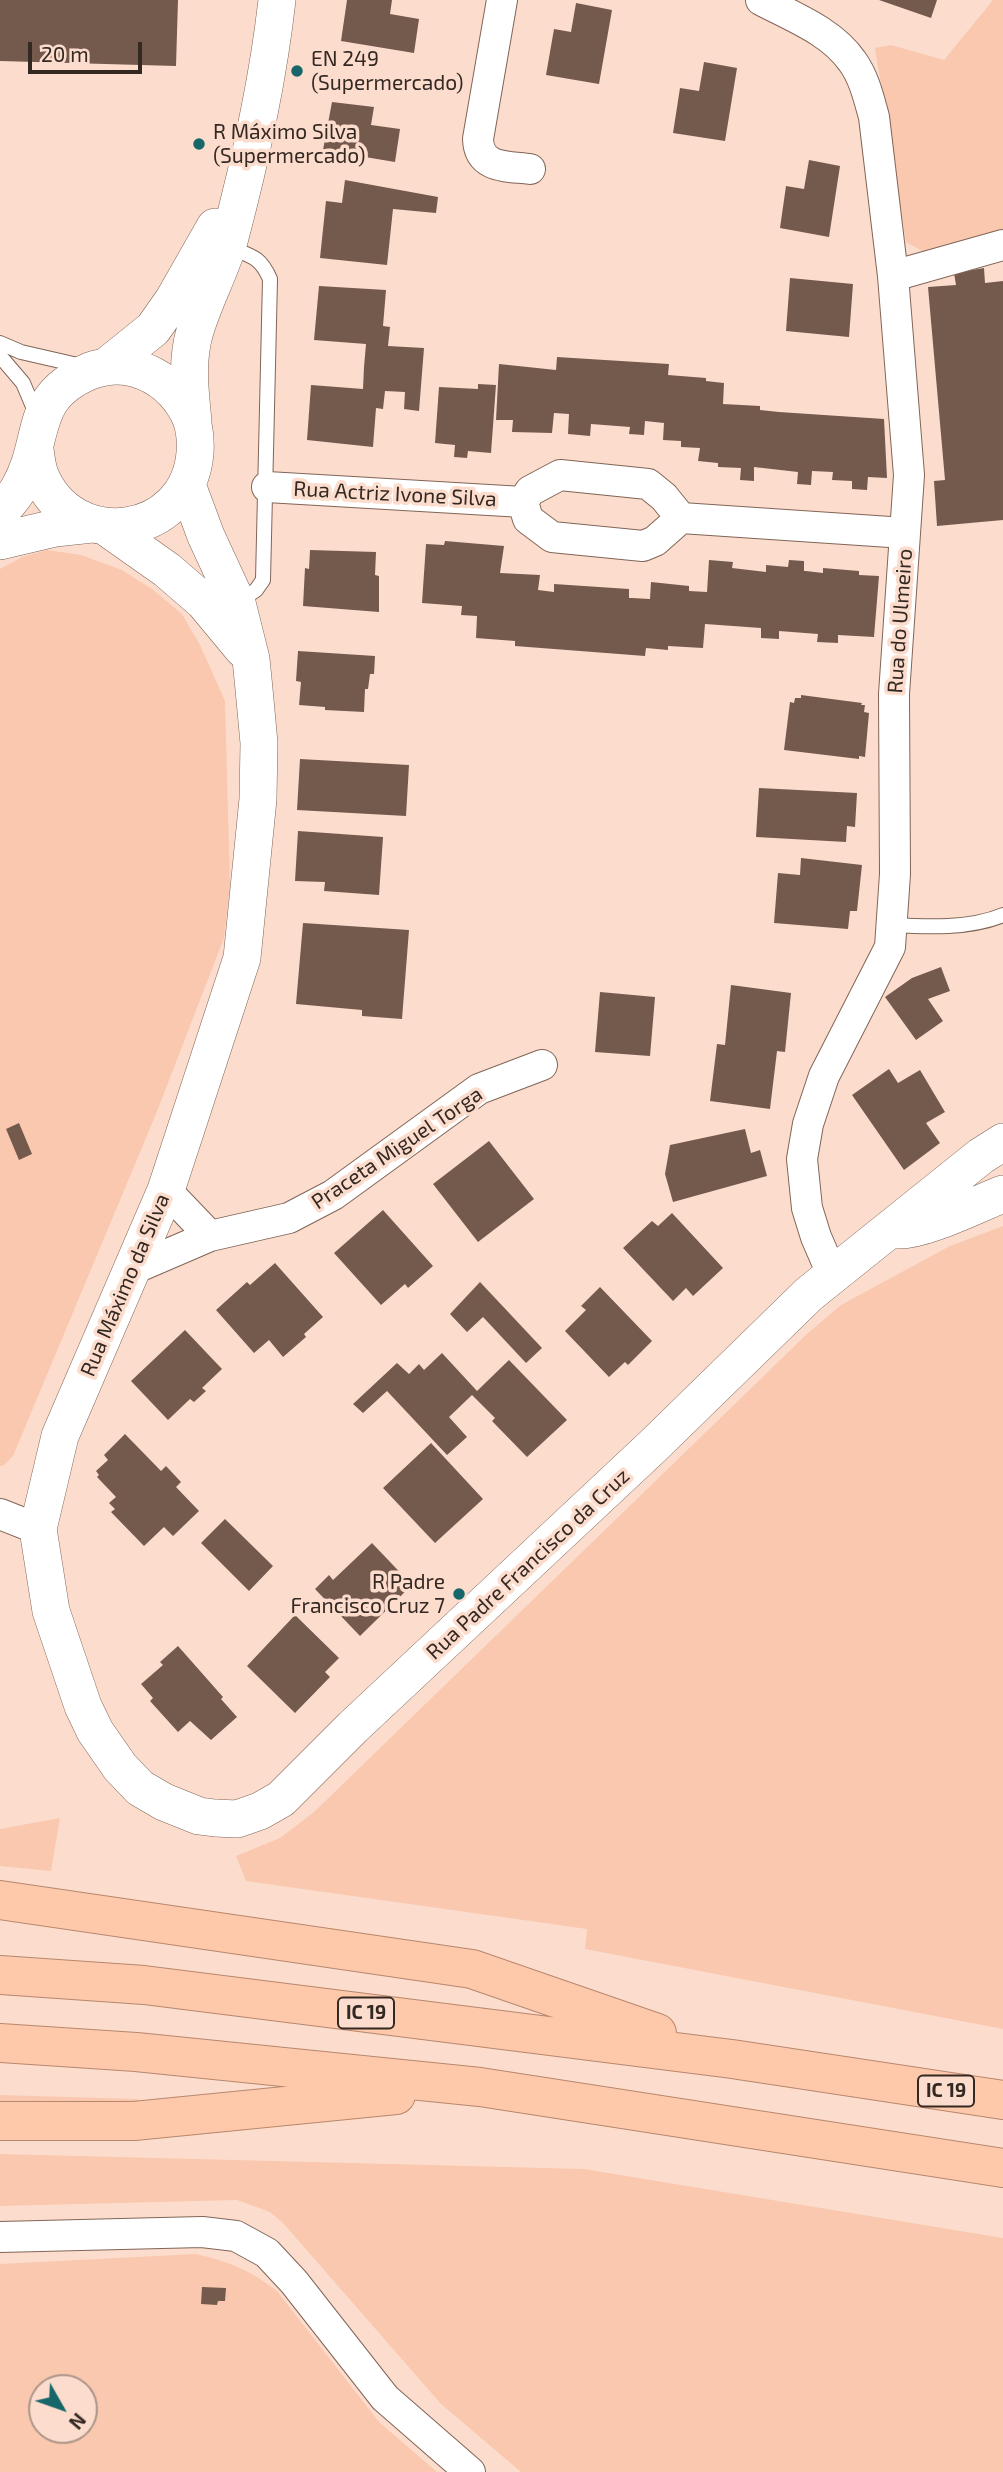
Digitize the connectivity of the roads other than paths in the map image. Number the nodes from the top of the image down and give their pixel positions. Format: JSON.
{"nodes":[{"id":1,"x":277,"y":0,"type":"edge"},
{"id":2,"x":502,"y":0,"type":"edge"},
{"id":3,"x":761,"y":0,"type":"edge"},
{"id":4,"x":253,"y":132,"type":"junction"},
{"id":5,"x":530,"y":169,"type":"dead end"},
{"id":6,"x":1003,"y":245,"type":"edge"},
{"id":7,"x":227,"y":246,"type":"junction"},
{"id":8,"x":893,"y":276,"type":"junction"},
{"id":9,"x":0,"y":343,"type":"edge"},
{"id":10,"x":0,"y":355,"type":"edge"},
{"id":11,"x":102,"y":367,"type":"junction"},
{"id":12,"x":193,"y":422,"type":"junction"},
{"id":13,"x":37,"y":435,"type":"junction"},
{"id":14,"x":187,"y":485,"type":"junction"},
{"id":15,"x":267,"y":487,"type":"junction"},
{"id":16,"x":523,"y":502,"type":"junction"},
{"id":17,"x":0,"y":513,"type":"edge"},
{"id":18,"x":681,"y":518,"type":"junction"},
{"id":19,"x":99,"y":526,"type":"junction"},
{"id":20,"x":905,"y":533,"type":"junction"},
{"id":21,"x":0,"y":541,"type":"edge"},
{"id":22,"x":237,"y":603,"type":"junction"},
{"id":23,"x":251,"y":659,"type":"junction"},
{"id":24,"x":1003,"y":915,"type":"edge"},
{"id":25,"x":892,"y":925,"type":"junction"},
{"id":26,"x":542,"y":1065,"type":"dead end"},
{"id":27,"x":1003,"y":1142,"type":"edge"},
{"id":28,"x":166,"y":1191,"type":"junction"},
{"id":29,"x":1003,"y":1194,"type":"edge"},
{"id":30,"x":887,"y":1230,"type":"junction"},
{"id":31,"x":210,"y":1236,"type":"junction"},
{"id":32,"x":131,"y":1270,"type":"junction"},
{"id":33,"x":820,"y":1284,"type":"junction"},
{"id":34,"x":0,"y":1514,"type":"edge"},
{"id":35,"x":38,"y":1529,"type":"junction"},
{"id":36,"x":237,"y":1819,"type":"joint"},
{"id":37,"x":0,"y":1900,"type":"edge"},
{"id":38,"x":0,"y":1975,"type":"edge"},
{"id":39,"x":0,"y":2043,"type":"edge"},
{"id":40,"x":732,"y":2059,"type":"junction"},
{"id":41,"x":480,"y":2087,"type":"junction"},
{"id":42,"x":1003,"y":2100,"type":"edge"},
{"id":43,"x":0,"y":2121,"type":"edge"},
{"id":44,"x":1003,"y":2168,"type":"edge"},
{"id":45,"x":0,"y":2237,"type":"edge"},
{"id":46,"x":470,"y":2472,"type":"edge"}],
"edges":[{"from":1,"to":4,"type":"street"},
{"from":2,"to":5,"type":"street"},
{"from":3,"to":8,"type":"street","name":"Rua do Ulmeiro"},
{"from":4,"to":7,"type":"street"},
{"from":4,"to":11,"type":"street"},
{"from":6,"to":8,"type":"street"},
{"from":7,"to":12,"type":"street"},
{"from":7,"to":15,"type":"lane"},
{"from":8,"to":20,"type":"street","name":"Rua do Ulmeiro"},
{"from":9,"to":11,"type":"lane"},
{"from":10,"to":13,"type":"lane"},
{"from":11,"to":12,"type":"street"},
{"from":11,"to":13,"type":"street"},
{"from":12,"to":14,"type":"street"},
{"from":13,"to":17,"type":"street"},
{"from":13,"to":19,"type":"street"},
{"from":14,"to":19,"type":"street"},
{"from":14,"to":22,"type":"street","name":"Rua Máximo da Silva"},
{"from":15,"to":16,"type":"street","name":"Rua Actriz Ivone Silva"},
{"from":15,"to":22,"type":"lane"},
{"from":16,"to":18,"type":"street","name":"Rua Actriz Ivone Silva"},
{"from":16,"to":18,"type":"street","name":"Rua Actriz Ivone Silva"},
{"from":18,"to":20,"type":"street"},
{"from":19,"to":21,"type":"street"},
{"from":19,"to":23,"type":"street"},
{"from":20,"to":25,"type":"street","name":"Rua do Ulmeiro"},
{"from":22,"to":23,"type":"street","name":"Rua Máximo da Silva"},
{"from":23,"to":28,"type":"street","name":"Rua Máximo da Silva"},
{"from":24,"to":25,"type":"lane"},
{"from":25,"to":33,"type":"street","name":"Rua do Ulmeiro"},
{"from":26,"to":31,"type":"street","name":"Praceta Miguel Torga"},
{"from":27,"to":30,"type":"street","name":"Rua Padre Francisco da Cruz"},
{"from":28,"to":31,"type":"street"},
{"from":28,"to":32,"type":"street","name":"Rua Máximo da Silva"},
{"from":29,"to":30,"type":"street"},
{"from":30,"to":33,"type":"street","name":"Rua Padre Francisco da Cruz"},
{"from":31,"to":32,"type":"street","name":"Praceta Miguel Torga"},
{"from":32,"to":35,"type":"street","name":"Rua Máximo da Silva"},
{"from":33,"to":36,"type":"street","name":"Rua Padre Francisco da Cruz"},
{"from":34,"to":35,"type":"street"},
{"from":35,"to":36,"type":"street","name":"Rua Máximo da Silva"},
{"from":37,"to":40,"type":"highway"},
{"from":38,"to":40,"type":"highway","number":"IC 19"},
{"from":39,"to":41,"type":"highway"},
{"from":40,"to":42,"type":"highway","number":"IC 19"},
{"from":41,"to":43,"type":"highway"},
{"from":41,"to":44,"type":"highway"},
{"from":45,"to":46,"type":"street"}]}
